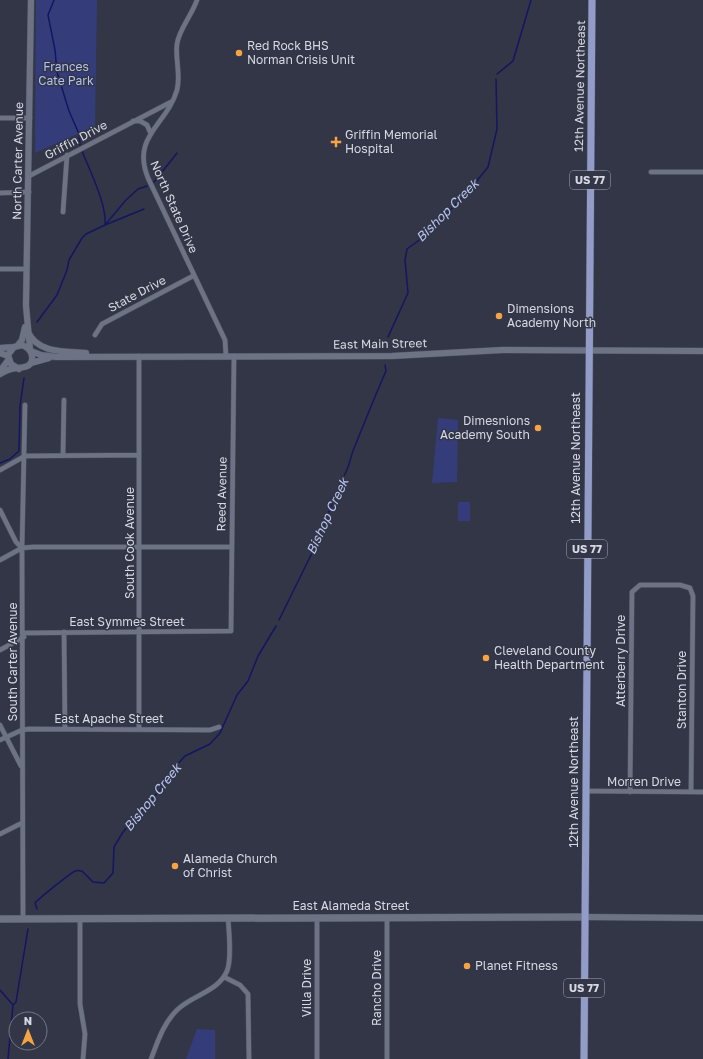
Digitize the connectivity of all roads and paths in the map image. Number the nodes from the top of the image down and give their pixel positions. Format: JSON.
{"nodes":[{"id":1,"x":31,"y":0,"type":"edge"},
{"id":2,"x":197,"y":0,"type":"edge"},
{"id":3,"x":592,"y":0,"type":"edge"},
{"id":4,"x":171,"y":102,"type":"junction"},
{"id":5,"x":0,"y":118,"type":"edge"},
{"id":6,"x":30,"y":118,"type":"junction"},
{"id":7,"x":132,"y":121,"type":"junction"},
{"id":8,"x":151,"y":134,"type":"junction"},
{"id":9,"x":67,"y":155,"type":"junction"},
{"id":10,"x":651,"y":172,"type":"dead end"},
{"id":11,"x":703,"y":172,"type":"edge"},
{"id":12,"x":29,"y":176,"type":"junction"},
{"id":13,"x":29,"y":192,"type":"junction"},
{"id":14,"x":0,"y":193,"type":"edge"},
{"id":15,"x":63,"y":212,"type":"dead end"},
{"id":16,"x":27,"y":269,"type":"junction"},
{"id":17,"x":0,"y":270,"type":"edge"},
{"id":18,"x":193,"y":276,"type":"junction"},
{"id":19,"x":26,"y":323,"type":"junction"},
{"id":20,"x":27,"y":330,"type":"junction"},
{"id":21,"x":95,"y":335,"type":"dead end"},
{"id":22,"x":16,"y":346,"type":"junction"},
{"id":23,"x":0,"y":348,"type":"edge"},
{"id":24,"x":30,"y":350,"type":"junction"},
{"id":25,"x":588,"y":350,"type":"junction"},
{"id":26,"x":703,"y":351,"type":"edge"},
{"id":27,"x":0,"y":353,"type":"edge"},
{"id":28,"x":115,"y":356,"type":"junction"},
{"id":29,"x":139,"y":356,"type":"junction"},
{"id":30,"x":226,"y":356,"type":"junction"},
{"id":31,"x":234,"y":356,"type":"junction"},
{"id":32,"x":56,"y":357,"type":"junction"},
{"id":33,"x":9,"y":358,"type":"junction"},
{"id":34,"x":31,"y":363,"type":"junction"},
{"id":35,"x":19,"y":369,"type":"junction"},
{"id":36,"x":0,"y":371,"type":"edge"},
{"id":37,"x":0,"y":374,"type":"edge"},
{"id":38,"x":64,"y":400,"type":"dead end"},
{"id":39,"x":25,"y":405,"type":"dead end"},
{"id":40,"x":63,"y":454,"type":"junction"},
{"id":41,"x":139,"y":455,"type":"junction"},
{"id":42,"x":25,"y":456,"type":"junction"},
{"id":43,"x":0,"y":470,"type":"edge"},
{"id":44,"x":0,"y":510,"type":"edge"},
{"id":45,"x":140,"y":547,"type":"junction"},
{"id":46,"x":232,"y":547,"type":"junction"},
{"id":47,"x":22,"y":548,"type":"junction"},
{"id":48,"x":0,"y":560,"type":"edge"},
{"id":49,"x":690,"y":588,"type":"joint"},
{"id":50,"x":231,"y":631,"type":"joint"},
{"id":51,"x":64,"y":632,"type":"junction"},
{"id":52,"x":140,"y":632,"type":"junction"},
{"id":53,"x":24,"y":635,"type":"junction"},
{"id":54,"x":0,"y":650,"type":"edge"},
{"id":55,"x":0,"y":725,"type":"edge"},
{"id":56,"x":219,"y":727,"type":"dead end"},
{"id":57,"x":65,"y":729,"type":"junction"},
{"id":58,"x":139,"y":729,"type":"junction"},
{"id":59,"x":22,"y":730,"type":"junction"},
{"id":60,"x":6,"y":737,"type":"junction"},
{"id":61,"x":0,"y":740,"type":"edge"},
{"id":62,"x":22,"y":768,"type":"junction"},
{"id":63,"x":585,"y":791,"type":"junction"},
{"id":64,"x":630,"y":792,"type":"junction"},
{"id":65,"x":691,"y":792,"type":"junction"},
{"id":66,"x":703,"y":792,"type":"edge"},
{"id":67,"x":22,"y":823,"type":"junction"},
{"id":68,"x":0,"y":834,"type":"edge"},
{"id":69,"x":387,"y":917,"type":"junction"},
{"id":70,"x":584,"y":917,"type":"junction"},
{"id":71,"x":228,"y":918,"type":"junction"},
{"id":72,"x":317,"y":918,"type":"junction"},
{"id":73,"x":703,"y":918,"type":"edge"},
{"id":74,"x":0,"y":919,"type":"edge"},
{"id":75,"x":23,"y":919,"type":"junction"},
{"id":76,"x":80,"y":919,"type":"junction"},
{"id":77,"x":224,"y":976,"type":"junction"},
{"id":78,"x":83,"y":1059,"type":"edge"},
{"id":79,"x":151,"y":1059,"type":"edge"},
{"id":80,"x":249,"y":1059,"type":"edge"},
{"id":81,"x":317,"y":1059,"type":"edge"},
{"id":82,"x":387,"y":1059,"type":"edge"},
{"id":83,"x":584,"y":1059,"type":"edge"}],
"edges":[{"from":1,"to":6,"type":"street","name":"North Carter Avenue"},
{"from":2,"to":4,"type":"street","name":"North State Drive"},
{"from":3,"to":25,"type":"main road","name":"12th Avenue Northeast","number":"US 77"},
{"from":4,"to":7,"type":"street","name":"Griffin Drive"},
{"from":4,"to":8,"type":"street","name":"North State Drive"},
{"from":5,"to":6,"type":"street"},
{"from":6,"to":12,"type":"street","name":"North Carter Avenue"},
{"from":7,"to":8,"type":"street"},
{"from":7,"to":9,"type":"street","name":"Griffin Drive"},
{"from":8,"to":18,"type":"street","name":"North State Drive"},
{"from":9,"to":12,"type":"street","name":"Griffin Drive"},
{"from":9,"to":15,"type":"street"},
{"from":10,"to":11,"type":"street"},
{"from":12,"to":13,"type":"street","name":"North Carter Avenue"},
{"from":13,"to":14,"type":"street"},
{"from":13,"to":16,"type":"street","name":"North Carter Avenue"},
{"from":16,"to":17,"type":"street"},
{"from":16,"to":19,"type":"street","name":"North Carter Avenue"},
{"from":18,"to":21,"type":"street","name":"State Drive"},
{"from":18,"to":30,"type":"street","name":"North State Drive"},
{"from":19,"to":20,"type":"street","name":"North Carter Avenue"},
{"from":19,"to":22,"type":"street","name":"North Carter Avenue"},
{"from":20,"to":24,"type":"street","name":"North Carter Avenue"},
{"from":20,"to":28,"type":"street"},
{"from":22,"to":23,"type":"street"},
{"from":22,"to":24,"type":"street"},
{"from":22,"to":33,"type":"street"},
{"from":24,"to":32,"type":"street","name":"East Main Street"},
{"from":24,"to":34,"type":"street"},
{"from":25,"to":26,"type":"street","name":"East Main Street"},
{"from":25,"to":31,"type":"street","name":"East Main Street"},
{"from":25,"to":63,"type":"main road","name":"12th Avenue Northeast","number":"US 77"},
{"from":27,"to":33,"type":"street"},
{"from":28,"to":29,"type":"street","name":"East Main Street"},
{"from":28,"to":32,"type":"street","name":"East Main Street"},
{"from":29,"to":30,"type":"street","name":"East Main Street"},
{"from":29,"to":41,"type":"street","name":"South Cook Avenue"},
{"from":30,"to":31,"type":"street","name":"East Main Street"},
{"from":31,"to":46,"type":"street","name":"Reed Avenue"},
{"from":32,"to":34,"type":"street","name":"East Main Street"},
{"from":33,"to":35,"type":"street"},
{"from":33,"to":36,"type":"street"},
{"from":34,"to":35,"type":"street"},
{"from":35,"to":37,"type":"street"},
{"from":38,"to":40,"type":"street"},
{"from":39,"to":42,"type":"street","name":"South Carter Avenue"},
{"from":40,"to":41,"type":"street"},
{"from":40,"to":42,"type":"street"},
{"from":41,"to":45,"type":"street","name":"South Cook Avenue"},
{"from":42,"to":43,"type":"street"},
{"from":42,"to":47,"type":"street","name":"South Carter Avenue"},
{"from":44,"to":47,"type":"street"},
{"from":45,"to":46,"type":"street"},
{"from":45,"to":47,"type":"street"},
{"from":45,"to":52,"type":"street","name":"South Cook Avenue"},
{"from":46,"to":50,"type":"street","name":"Reed Avenue"},
{"from":47,"to":48,"type":"street"},
{"from":47,"to":53,"type":"street","name":"South Carter Avenue"},
{"from":49,"to":64,"type":"street","name":"Atterberry Drive"},
{"from":49,"to":65,"type":"street","name":"Stanton Drive"},
{"from":50,"to":52,"type":"street","name":"East Symmes Street"},
{"from":51,"to":52,"type":"street","name":"East Symmes Street"},
{"from":51,"to":53,"type":"street","name":"East Symmes Street"},
{"from":51,"to":57,"type":"street"},
{"from":52,"to":58,"type":"street","name":"South Cook Avenue"},
{"from":53,"to":54,"type":"street","name":"East Symmes Street"},
{"from":53,"to":59,"type":"street","name":"South Carter Avenue"},
{"from":55,"to":60,"type":"street"},
{"from":56,"to":58,"type":"street","name":"East Apache Street"},
{"from":57,"to":58,"type":"street","name":"East Apache Street"},
{"from":57,"to":59,"type":"street","name":"East Apache Street"},
{"from":59,"to":60,"type":"street","name":"East Apache Street"},
{"from":59,"to":62,"type":"street","name":"South Carter Avenue"},
{"from":60,"to":61,"type":"street","name":"East Apache Street"},
{"from":60,"to":62,"type":"street"},
{"from":62,"to":67,"type":"street","name":"South Carter Avenue"},
{"from":63,"to":64,"type":"street","name":"Morren Drive"},
{"from":63,"to":70,"type":"main road","name":"12th Avenue Northeast","number":"US 77"},
{"from":64,"to":65,"type":"street","name":"Morren Drive"},
{"from":65,"to":66,"type":"street","name":"Morren Drive"},
{"from":67,"to":68,"type":"street"},
{"from":67,"to":75,"type":"street","name":"South Carter Avenue"},
{"from":69,"to":70,"type":"main road","name":"East Alameda Street"},
{"from":69,"to":72,"type":"main road","name":"East Alameda Street"},
{"from":69,"to":82,"type":"street","name":"Rancho Drive"},
{"from":70,"to":73,"type":"street","name":"East Alameda Street"},
{"from":70,"to":83,"type":"main road","number":"US 77"},
{"from":71,"to":72,"type":"main road","name":"East Alameda Street"},
{"from":71,"to":76,"type":"main road","name":"East Alameda Street"},
{"from":71,"to":77,"type":"street"},
{"from":72,"to":81,"type":"street","name":"Villa Drive"},
{"from":74,"to":75,"type":"main road","name":"East Alameda Street"},
{"from":75,"to":76,"type":"main road","name":"East Alameda Street"},
{"from":76,"to":78,"type":"street"},
{"from":77,"to":79,"type":"street"},
{"from":77,"to":80,"type":"street"}]}
